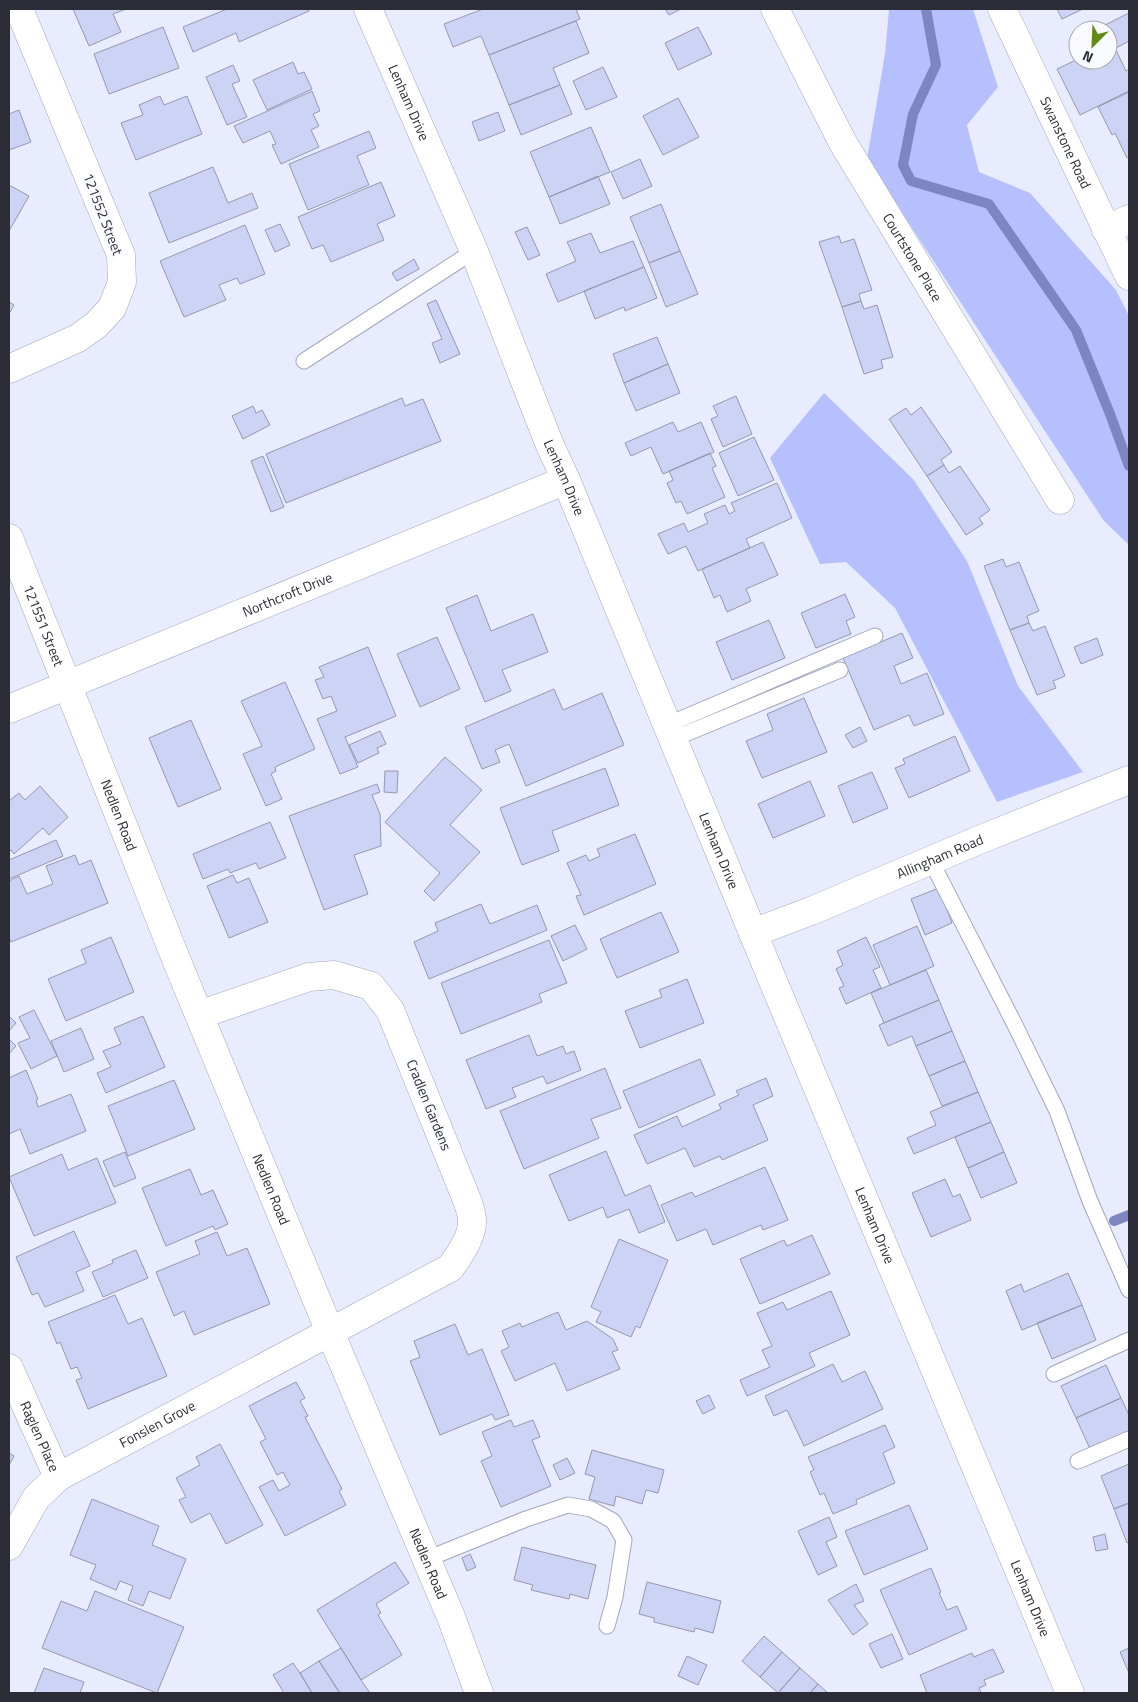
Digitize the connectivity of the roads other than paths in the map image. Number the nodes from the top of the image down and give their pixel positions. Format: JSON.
{"nodes":[{"id":1,"x":19,"y":9,"type":"edge"},
{"id":2,"x":368,"y":9,"type":"edge"},
{"id":3,"x":775,"y":9,"type":"edge"},
{"id":4,"x":1002,"y":9,"type":"edge"},
{"id":5,"x":1118,"y":225,"type":"edge"},
{"id":6,"x":474,"y":251,"type":"junction"},
{"id":7,"x":1129,"y":276,"type":"edge"},
{"id":8,"x":304,"y":361,"type":"dead end"},
{"id":9,"x":9,"y":370,"type":"edge"},
{"id":10,"x":566,"y":480,"type":"junction"},
{"id":11,"x":1060,"y":500,"type":"dead end"},
{"id":12,"x":9,"y":538,"type":"edge"},
{"id":13,"x":875,"y":636,"type":"dead end"},
{"id":14,"x":840,"y":670,"type":"dead end"},
{"id":15,"x":68,"y":684,"type":"junction"},
{"id":16,"x":9,"y":709,"type":"edge"},
{"id":17,"x":670,"y":732,"type":"junction"},
{"id":18,"x":1129,"y":780,"type":"edge"},
{"id":19,"x":931,"y":861,"type":"junction"},
{"id":20,"x":753,"y":933,"type":"junction"},
{"id":21,"x":199,"y":1015,"type":"junction"},
{"id":22,"x":1129,"y":1290,"type":"edge"},
{"id":23,"x":330,"y":1332,"type":"junction"},
{"id":24,"x":1129,"y":1340,"type":"edge"},
{"id":25,"x":9,"y":1368,"type":"edge"},
{"id":26,"x":1054,"y":1374,"type":"dead end"},
{"id":27,"x":1129,"y":1439,"type":"edge"},
{"id":28,"x":1078,"y":1461,"type":"dead end"},
{"id":29,"x":58,"y":1477,"type":"junction"},
{"id":30,"x":9,"y":1546,"type":"edge"},
{"id":31,"x":427,"y":1560,"type":"junction"},
{"id":32,"x":607,"y":1626,"type":"dead end"},
{"id":33,"x":479,"y":1693,"type":"edge"},
{"id":34,"x":1070,"y":1693,"type":"edge"}],
"edges":[{"from":1,"to":9,"type":"street","name":"121552 Street"},
{"from":2,"to":6,"type":"street","name":"Lenham Drive"},
{"from":3,"to":11,"type":"street","name":"Courtstone Place"},
{"from":4,"to":5,"type":"street","name":"Swanstone Road"},
{"from":5,"to":7,"type":"street","name":"Swanstone Road"},
{"from":6,"to":8,"type":"lane"},
{"from":6,"to":10,"type":"street","name":"Lenham Drive"},
{"from":10,"to":15,"type":"street","name":"Northcroft Drive"},
{"from":10,"to":17,"type":"street","name":"Lenham Drive"},
{"from":12,"to":15,"type":"street","name":"121551 Street"},
{"from":13,"to":17,"type":"lane"},
{"from":14,"to":17,"type":"lane"},
{"from":15,"to":16,"type":"street","name":"Northcroft Drive"},
{"from":15,"to":21,"type":"street","name":"Nedlen Road"},
{"from":17,"to":20,"type":"street","name":"Lenham Drive"},
{"from":18,"to":19,"type":"street","name":"Allingham Road"},
{"from":19,"to":20,"type":"street","name":"Allingham Road"},
{"from":19,"to":22,"type":"lane"},
{"from":20,"to":34,"type":"street","name":"Lenham Drive"},
{"from":21,"to":23,"type":"street","name":"Nedlen Road"},
{"from":21,"to":23,"type":"street","name":"Cradlen Gardens"},
{"from":23,"to":29,"type":"street","name":"Fonslen Grove"},
{"from":23,"to":31,"type":"street","name":"Nedlen Road"},
{"from":24,"to":26,"type":"lane"},
{"from":25,"to":29,"type":"street","name":"Raglen Place"},
{"from":27,"to":28,"type":"lane"},
{"from":29,"to":30,"type":"street","name":"Fonslen Grove"},
{"from":31,"to":32,"type":"lane"},
{"from":31,"to":33,"type":"street","name":"Nedlen Road"}]}
